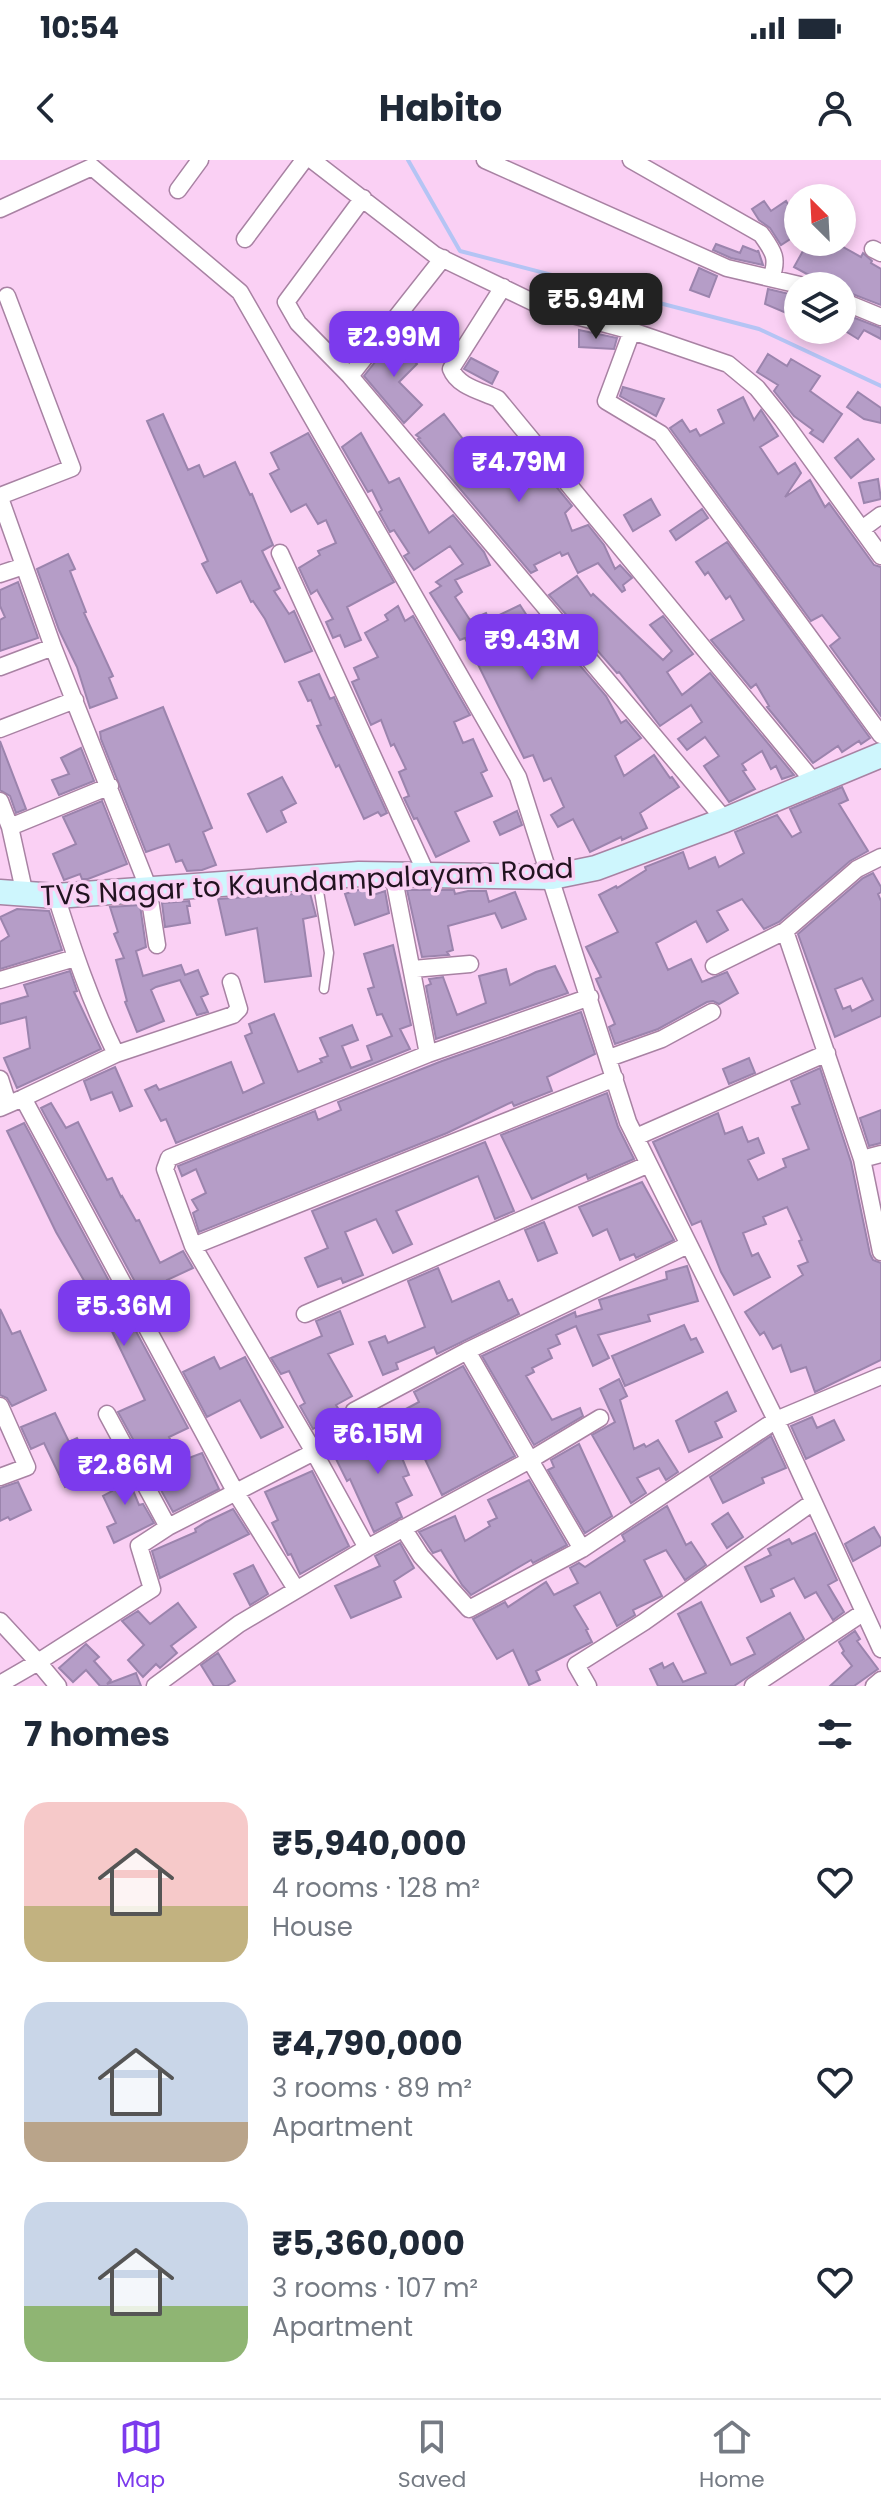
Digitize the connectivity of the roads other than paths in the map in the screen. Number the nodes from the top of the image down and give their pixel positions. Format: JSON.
{"nodes":[{"id":1,"x":200,"y":160,"type":"edge"},
{"id":2,"x":304,"y":160,"type":"edge"},
{"id":3,"x":485,"y":160,"type":"edge"},
{"id":4,"x":631,"y":160,"type":"edge"},
{"id":5,"x":321,"y":162,"type":"edge"},
{"id":6,"x":178,"y":190,"type":"dead end"},
{"id":7,"x":363,"y":198,"type":"junction"},
{"id":8,"x":0,"y":209,"type":"edge"},
{"id":9,"x":245,"y":239,"type":"dead end"},
{"id":10,"x":443,"y":258,"type":"junction"},
{"id":11,"x":771,"y":278,"type":"junction"},
{"id":12,"x":784,"y":281,"type":"edge"},
{"id":13,"x":503,"y":287,"type":"junction"},
{"id":14,"x":7,"y":296,"type":"dead end"},
{"id":15,"x":856,"y":307,"type":"edge"},
{"id":16,"x":881,"y":317,"type":"edge"},
{"id":17,"x":632,"y":331,"type":"junction"},
{"id":18,"x":350,"y":376,"type":"junction"},
{"id":19,"x":0,"y":497,"type":"edge"},
{"id":20,"x":881,"y":515,"type":"edge"},
{"id":21,"x":862,"y":529,"type":"junction"},
{"id":22,"x":280,"y":553,"type":"dead end"},
{"id":23,"x":881,"y":556,"type":"edge"},
{"id":24,"x":24,"y":566,"type":"junction"},
{"id":25,"x":0,"y":574,"type":"edge"},
{"id":26,"x":53,"y":647,"type":"junction"},
{"id":27,"x":0,"y":667,"type":"edge"},
{"id":28,"x":75,"y":700,"type":"junction"},
{"id":29,"x":0,"y":729,"type":"edge"},
{"id":30,"x":881,"y":735,"type":"edge"},
{"id":31,"x":881,"y":755,"type":"edge"},
{"id":32,"x":814,"y":782,"type":"junction"},
{"id":33,"x":110,"y":786,"type":"junction"},
{"id":34,"x":0,"y":801,"type":"edge"},
{"id":35,"x":725,"y":820,"type":"junction"},
{"id":36,"x":10,"y":827,"type":"junction"},
{"id":37,"x":881,"y":857,"type":"edge"},
{"id":38,"x":393,"y":874,"type":"junction"},
{"id":39,"x":427,"y":875,"type":"junction"},
{"id":40,"x":318,"y":876,"type":"junction"},
{"id":41,"x":552,"y":877,"type":"junction"},
{"id":42,"x":148,"y":887,"type":"junction"},
{"id":43,"x":0,"y":892,"type":"edge"},
{"id":44,"x":25,"y":895,"type":"junction"},
{"id":45,"x":56,"y":896,"type":"junction"},
{"id":46,"x":785,"y":931,"type":"junction"},
{"id":47,"x":157,"y":945,"type":"dead end"},
{"id":48,"x":75,"y":958,"type":"junction"},
{"id":49,"x":470,"y":964,"type":"dead end"},
{"id":50,"x":714,"y":966,"type":"dead end"},
{"id":51,"x":413,"y":969,"type":"junction"},
{"id":52,"x":0,"y":980,"type":"edge"},
{"id":53,"x":231,"y":982,"type":"dead end"},
{"id":54,"x":324,"y":989,"type":"dead end"},
{"id":55,"x":590,"y":997,"type":"junction"},
{"id":56,"x":712,"y":1012,"type":"dead end"},
{"id":57,"x":827,"y":1053,"type":"junction"},
{"id":58,"x":116,"y":1054,"type":"junction"},
{"id":59,"x":428,"y":1054,"type":"junction"},
{"id":60,"x":609,"y":1058,"type":"junction"},
{"id":61,"x":615,"y":1078,"type":"junction"},
{"id":62,"x":0,"y":1079,"type":"edge"},
{"id":63,"x":10,"y":1103,"type":"edge"},
{"id":64,"x":636,"y":1137,"type":"junction"},
{"id":65,"x":881,"y":1154,"type":"edge"},
{"id":66,"x":862,"y":1159,"type":"junction"},
{"id":67,"x":647,"y":1165,"type":"junction"},
{"id":68,"x":688,"y":1245,"type":"junction"},
{"id":69,"x":193,"y":1246,"type":"junction"},
{"id":70,"x":881,"y":1252,"type":"edge"},
{"id":71,"x":305,"y":1314,"type":"dead end"},
{"id":72,"x":467,"y":1351,"type":"junction"},
{"id":73,"x":881,"y":1376,"type":"edge"},
{"id":74,"x":0,"y":1406,"type":"edge"},
{"id":75,"x":354,"y":1411,"type":"dead end"},
{"id":76,"x":107,"y":1414,"type":"dead end"},
{"id":77,"x":600,"y":1418,"type":"dead end"},
{"id":78,"x":776,"y":1420,"type":"junction"},
{"id":79,"x":314,"y":1452,"type":"junction"},
{"id":80,"x":530,"y":1460,"type":"junction"},
{"id":81,"x":0,"y":1477,"type":"edge"},
{"id":82,"x":236,"y":1493,"type":"junction"},
{"id":83,"x":813,"y":1502,"type":"junction"},
{"id":84,"x":168,"y":1527,"type":"junction"},
{"id":85,"x":403,"y":1528,"type":"junction"},
{"id":86,"x":367,"y":1548,"type":"junction"},
{"id":87,"x":582,"y":1549,"type":"junction"},
{"id":88,"x":296,"y":1589,"type":"junction"},
{"id":89,"x":864,"y":1612,"type":"junction"},
{"id":90,"x":0,"y":1621,"type":"edge"},
{"id":91,"x":881,"y":1649,"type":"edge"},
{"id":92,"x":38,"y":1662,"type":"junction"},
{"id":93,"x":881,"y":1680,"type":"edge"},
{"id":94,"x":0,"y":1684,"type":"edge"},
{"id":95,"x":58,"y":1686,"type":"edge"},
{"id":96,"x":155,"y":1686,"type":"edge"},
{"id":97,"x":588,"y":1686,"type":"edge"},
{"id":98,"x":753,"y":1686,"type":"edge"},
{"id":99,"x":874,"y":1686,"type":"edge"}],
"edges":[{"from":1,"to":6,"type":"street"},
{"from":2,"to":9,"type":"street"},
{"from":3,"to":11,"type":"street"},
{"from":4,"to":11,"type":"street"},
{"from":5,"to":7,"type":"street"},
{"from":7,"to":10,"type":"street"},
{"from":7,"to":18,"type":"street"},
{"from":8,"to":41,"type":"street"},
{"from":10,"to":13,"type":"street"},
{"from":10,"to":18,"type":"street"},
{"from":11,"to":12,"type":"street"},
{"from":13,"to":17,"type":"street"},
{"from":13,"to":32,"type":"street"},
{"from":14,"to":19,"type":"street"},
{"from":15,"to":16,"type":"street"},
{"from":17,"to":21,"type":"street"},
{"from":17,"to":30,"type":"street"},
{"from":18,"to":35,"type":"street"},
{"from":19,"to":24,"type":"street"},
{"from":20,"to":21,"type":"street"},
{"from":21,"to":23,"type":"street"},
{"from":22,"to":39,"type":"street"},
{"from":24,"to":25,"type":"street"},
{"from":24,"to":26,"type":"street"},
{"from":26,"to":27,"type":"street"},
{"from":26,"to":28,"type":"street"},
{"from":28,"to":29,"type":"street"},
{"from":28,"to":33,"type":"street"},
{"from":31,"to":32,"type":"street","name":"TVS Nagar to Kaundampalayam Road"},
{"from":32,"to":35,"type":"street","name":"TVS Nagar to Kaundampalayam Road"},
{"from":33,"to":36,"type":"street"},
{"from":33,"to":42,"type":"street"},
{"from":34,"to":36,"type":"street"},
{"from":35,"to":41,"type":"street","name":"TVS Nagar to Kaundampalayam Road"},
{"from":36,"to":44,"type":"street"},
{"from":37,"to":46,"type":"street"},
{"from":38,"to":39,"type":"street","name":"TVS Nagar to Kaundampalayam Road"},
{"from":38,"to":40,"type":"street","name":"TVS Nagar to Kaundampalayam Road"},
{"from":38,"to":51,"type":"street"},
{"from":39,"to":41,"type":"street","name":"TVS Nagar to Kaundampalayam Road"},
{"from":40,"to":42,"type":"street","name":"TVS Nagar to Kaundampalayam Road"},
{"from":40,"to":54,"type":"lane"},
{"from":41,"to":55,"type":"street"},
{"from":42,"to":45,"type":"street","name":"TVS Nagar to Kaundampalayam Road"},
{"from":42,"to":47,"type":"street"},
{"from":43,"to":44,"type":"street","name":"TVS Nagar to Kaundampalayam Road"},
{"from":44,"to":45,"type":"street","name":"TVS Nagar to Kaundampalayam Road"},
{"from":45,"to":48,"type":"street"},
{"from":46,"to":50,"type":"street"},
{"from":46,"to":57,"type":"street"},
{"from":48,"to":52,"type":"street"},
{"from":48,"to":58,"type":"street"},
{"from":49,"to":51,"type":"street"},
{"from":51,"to":59,"type":"street"},
{"from":53,"to":58,"type":"street"},
{"from":55,"to":59,"type":"street"},
{"from":55,"to":60,"type":"street"},
{"from":56,"to":60,"type":"street"},
{"from":57,"to":64,"type":"street"},
{"from":57,"to":66,"type":"street"},
{"from":58,"to":63,"type":"street"},
{"from":59,"to":69,"type":"street"},
{"from":60,"to":61,"type":"street"},
{"from":61,"to":64,"type":"street"},
{"from":61,"to":69,"type":"street"},
{"from":62,"to":63,"type":"street"},
{"from":63,"to":82,"type":"street"},
{"from":64,"to":67,"type":"street"},
{"from":65,"to":66,"type":"street"},
{"from":66,"to":70,"type":"street"},
{"from":67,"to":68,"type":"street"},
{"from":67,"to":71,"type":"street"},
{"from":68,"to":72,"type":"street"},
{"from":68,"to":78,"type":"street"},
{"from":69,"to":79,"type":"street"},
{"from":72,"to":75,"type":"street"},
{"from":72,"to":80,"type":"street"},
{"from":73,"to":78,"type":"street"},
{"from":74,"to":81,"type":"street"},
{"from":76,"to":84,"type":"street"},
{"from":77,"to":80,"type":"street"},
{"from":78,"to":83,"type":"street"},
{"from":78,"to":87,"type":"street"},
{"from":79,"to":82,"type":"street"},
{"from":79,"to":86,"type":"street"},
{"from":80,"to":85,"type":"street"},
{"from":80,"to":87,"type":"street"},
{"from":82,"to":84,"type":"street"},
{"from":82,"to":88,"type":"street"},
{"from":83,"to":89,"type":"street"},
{"from":83,"to":97,"type":"street"},
{"from":84,"to":92,"type":"street"},
{"from":85,"to":86,"type":"street"},
{"from":85,"to":87,"type":"street"},
{"from":86,"to":88,"type":"street"},
{"from":88,"to":96,"type":"street"},
{"from":89,"to":91,"type":"street"},
{"from":89,"to":98,"type":"street"},
{"from":90,"to":92,"type":"street"},
{"from":92,"to":94,"type":"street"},
{"from":92,"to":95,"type":"street"},
{"from":93,"to":99,"type":"street"}]}
